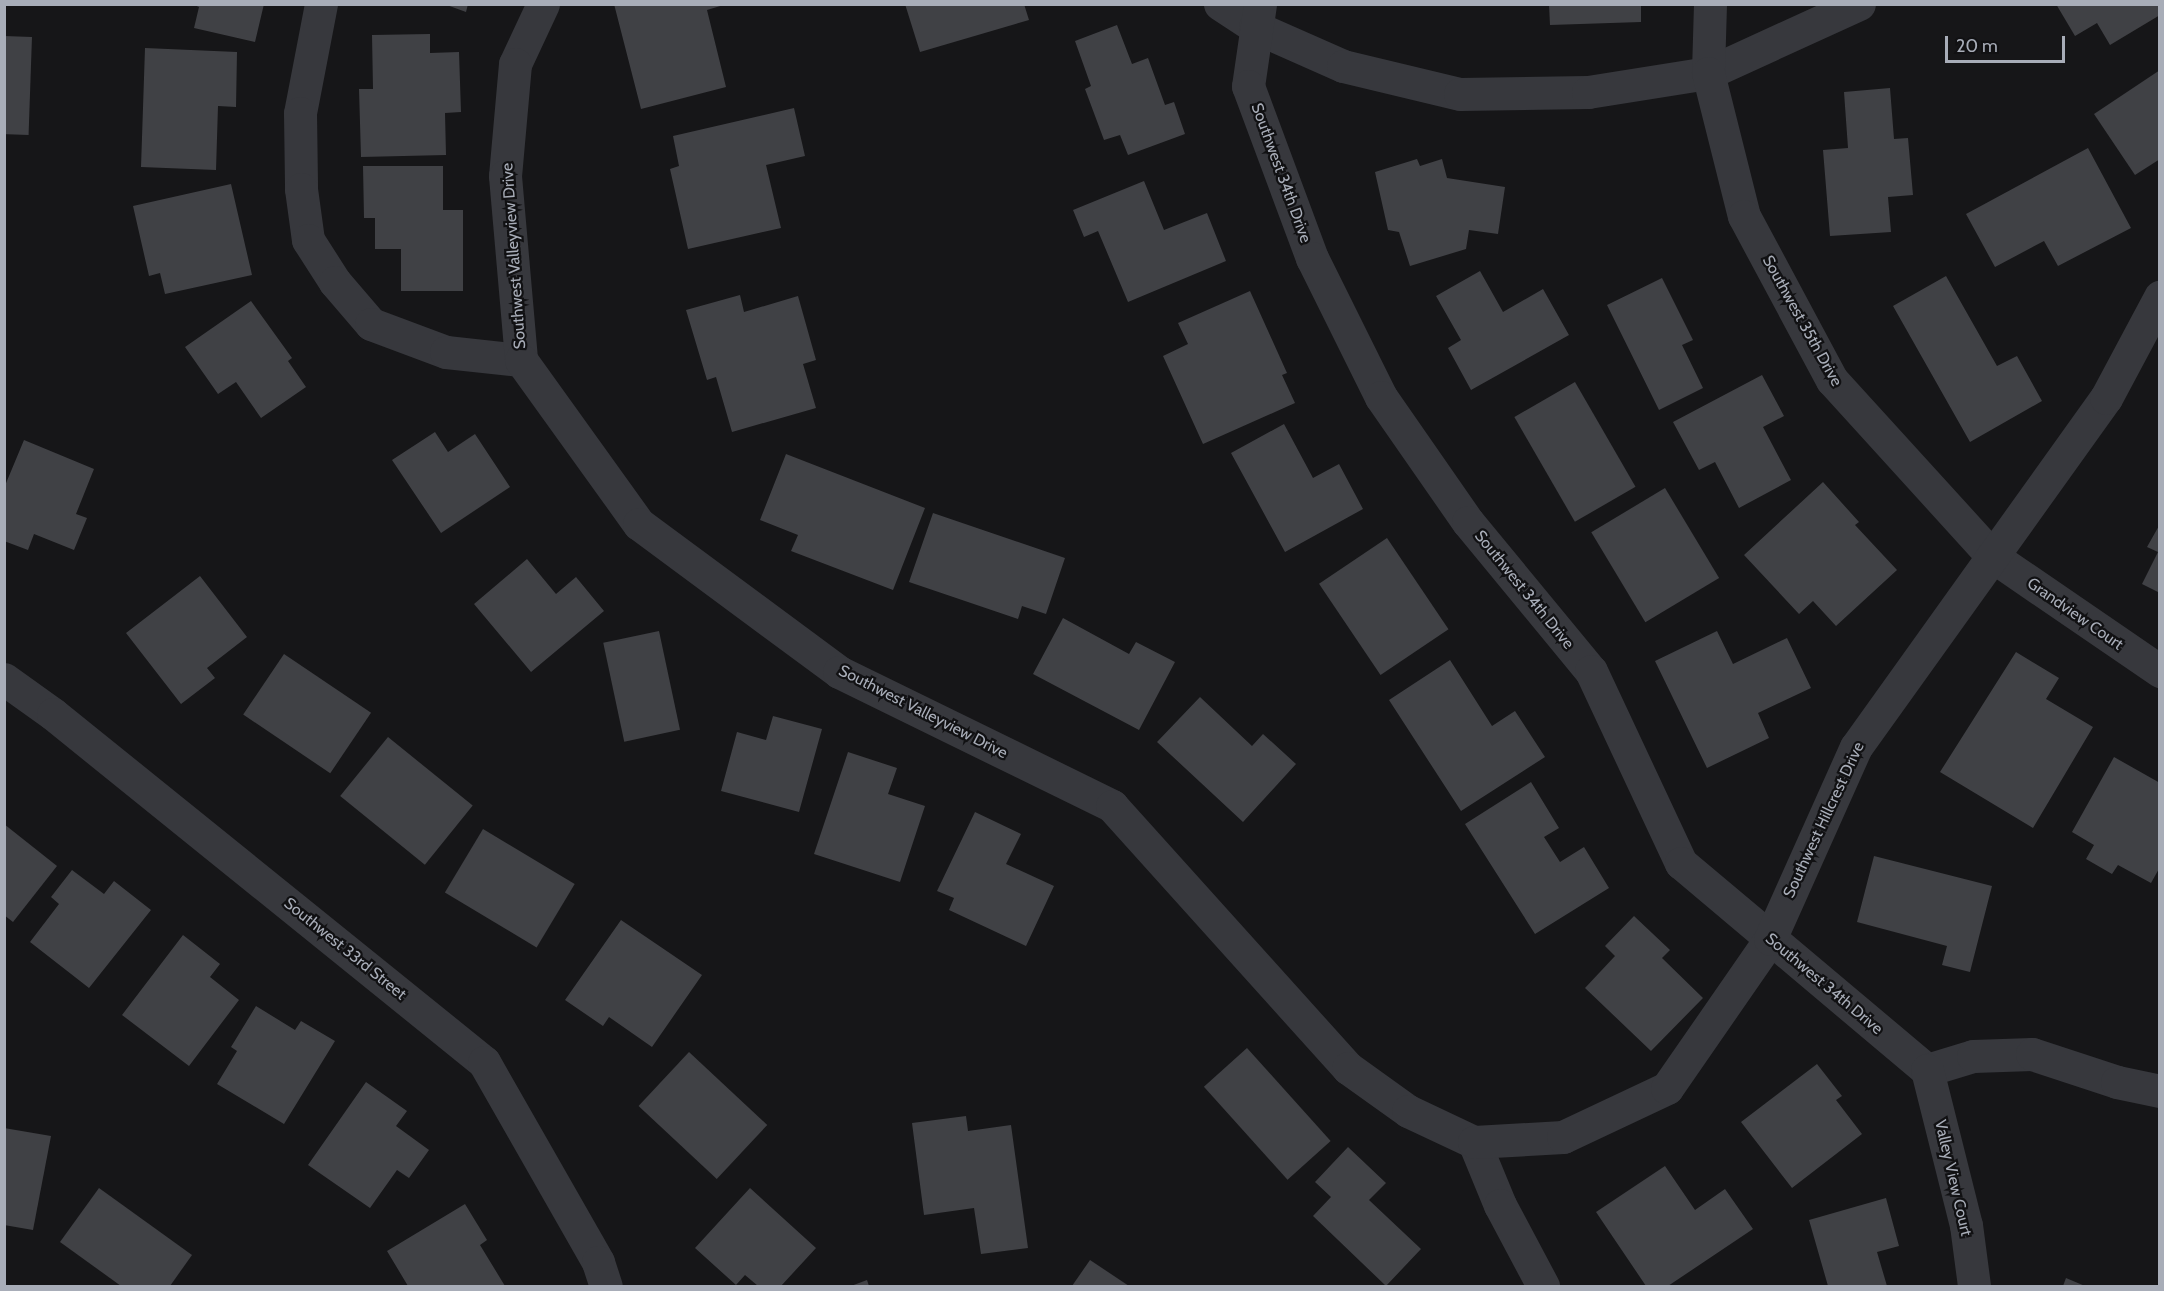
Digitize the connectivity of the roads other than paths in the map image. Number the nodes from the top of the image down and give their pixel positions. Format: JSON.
{"nodes":[{"id":1,"x":321,"y":4,"type":"edge"},
{"id":2,"x":543,"y":4,"type":"edge"},
{"id":3,"x":1220,"y":4,"type":"edge"},
{"id":4,"x":1710,"y":4,"type":"edge"},
{"id":5,"x":1859,"y":4,"type":"edge"},
{"id":6,"x":1258,"y":16,"type":"edge"},
{"id":7,"x":1708,"y":73,"type":"junction"},
{"id":8,"x":2160,"y":297,"type":"edge"},
{"id":9,"x":521,"y":360,"type":"junction"},
{"id":10,"x":1992,"y":556,"type":"junction"},
{"id":11,"x":2160,"y":671,"type":"edge"},
{"id":12,"x":4,"y":679,"type":"edge"},
{"id":13,"x":1770,"y":939,"type":"junction"},
{"id":14,"x":1927,"y":1070,"type":"junction"},
{"id":15,"x":2160,"y":1091,"type":"edge"},
{"id":16,"x":1474,"y":1142,"type":"junction"},
{"id":17,"x":606,"y":1287,"type":"edge"},
{"id":18,"x":1543,"y":1287,"type":"edge"},
{"id":19,"x":1974,"y":1287,"type":"edge"}],
"edges":[{"from":1,"to":9,"type":"street"},
{"from":2,"to":9,"type":"street","name":"Southwest Valleyview Drive"},
{"from":3,"to":6,"type":"street"},
{"from":4,"to":7,"type":"street","name":"Southwest 35th Drive"},
{"from":5,"to":7,"type":"street"},
{"from":6,"to":7,"type":"street"},
{"from":6,"to":13,"type":"street","name":"Southwest 34th Drive"},
{"from":7,"to":10,"type":"street","name":"Southwest 35th Drive"},
{"from":8,"to":10,"type":"street","name":"Southwest Hillcrest Drive"},
{"from":9,"to":16,"type":"street","name":"Southwest Valleyview Drive"},
{"from":10,"to":11,"type":"street","name":"Grandview Court"},
{"from":10,"to":13,"type":"street","name":"Southwest Hillcrest Drive"},
{"from":12,"to":17,"type":"street","name":"Southwest 33rd Street"},
{"from":13,"to":14,"type":"street","name":"Southwest 34th Drive"},
{"from":13,"to":16,"type":"street","name":"Southwest Hillcrest Drive"},
{"from":14,"to":15,"type":"street"},
{"from":14,"to":19,"type":"street","name":"Valley View Court"},
{"from":16,"to":18,"type":"street"}]}
